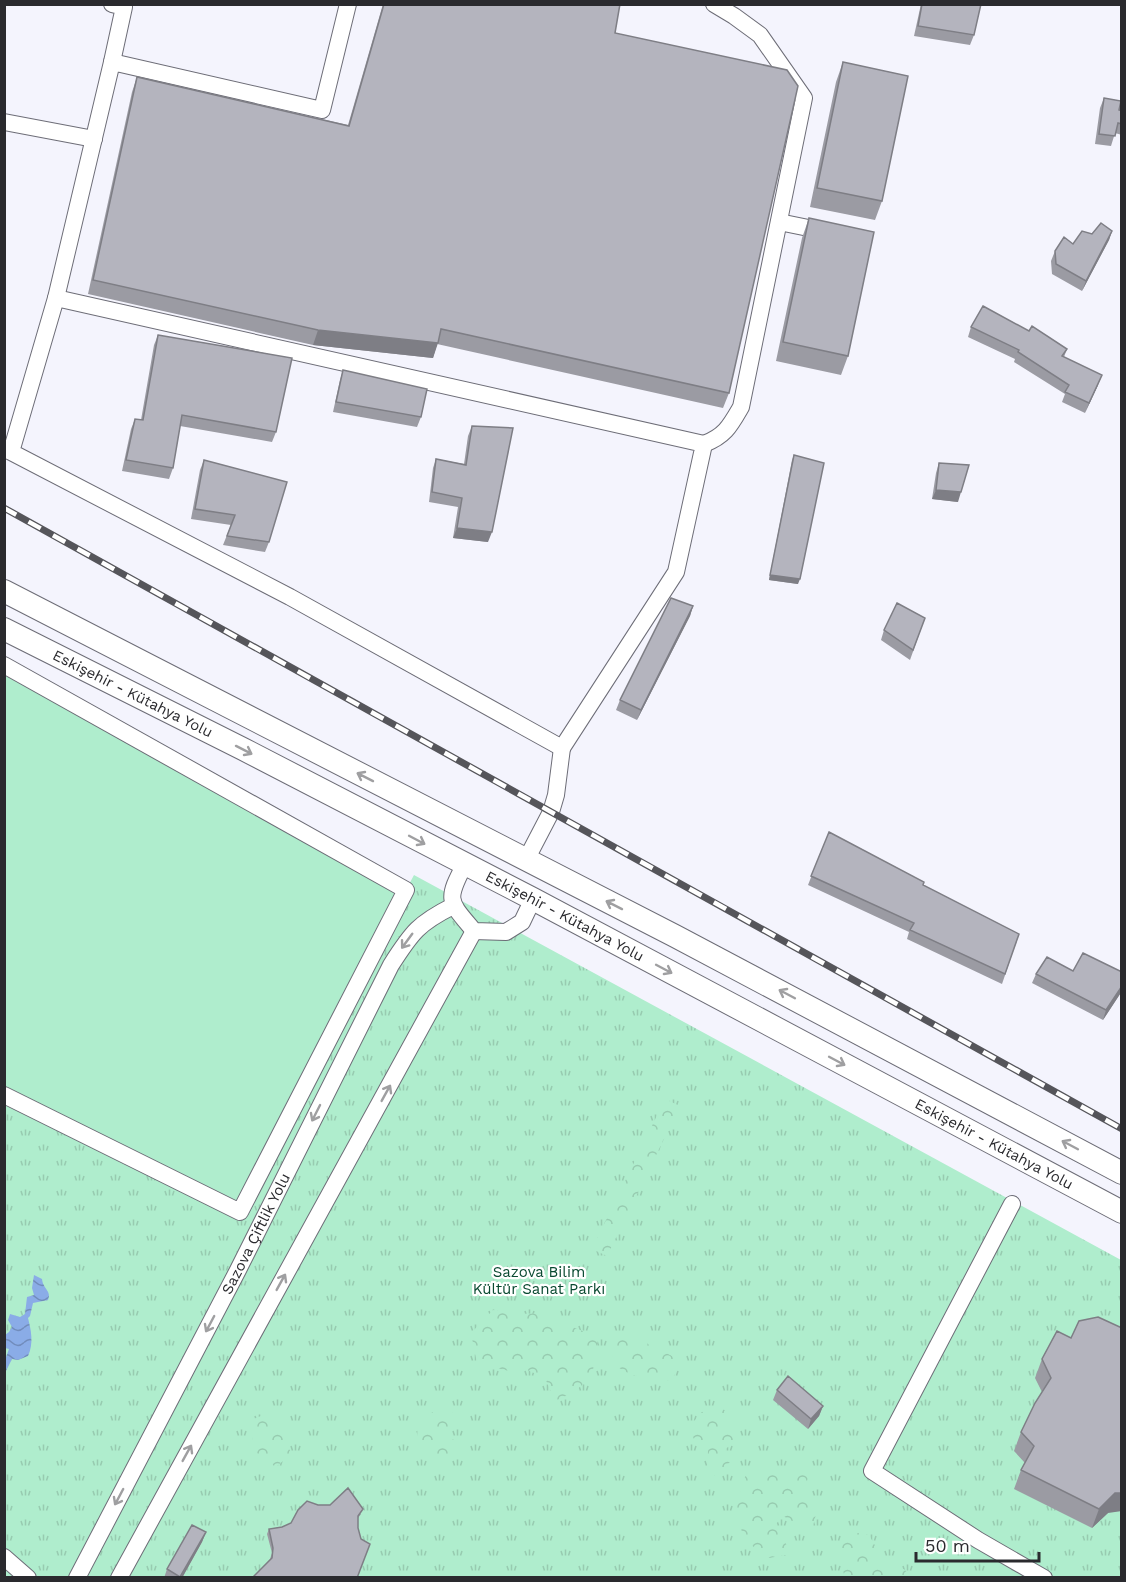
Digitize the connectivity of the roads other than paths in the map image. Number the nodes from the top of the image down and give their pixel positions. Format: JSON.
{"nodes":[{"id":1,"x":112,"y":4,"type":"edge"},
{"id":2,"x":348,"y":4,"type":"edge"},
{"id":3,"x":714,"y":4,"type":"edge"},
{"id":4,"x":112,"y":62,"type":"junction"},
{"id":5,"x":4,"y":122,"type":"edge"},
{"id":6,"x":94,"y":139,"type":"junction"},
{"id":7,"x":779,"y":222,"type":"junction"},
{"id":8,"x":847,"y":236,"type":"edge"},
{"id":9,"x":56,"y":298,"type":"junction"},
{"id":10,"x":704,"y":444,"type":"junction"},
{"id":11,"x":8,"y":450,"type":"edge"},
{"id":12,"x":4,"y":591,"type":"edge"},
{"id":13,"x":4,"y":629,"type":"edge"},
{"id":14,"x":4,"y":665,"type":"edge"},
{"id":15,"x":562,"y":748,"type":"junction"},
{"id":16,"x":526,"y":860,"type":"junction"},
{"id":17,"x":465,"y":864,"type":"junction"},
{"id":18,"x":533,"y":899,"type":"junction"},
{"id":19,"x":453,"y":906,"type":"junction"},
{"id":20,"x":474,"y":931,"type":"junction"},
{"id":21,"x":4,"y":1095,"type":"edge"},
{"id":22,"x":1122,"y":1173,"type":"edge"},
{"id":23,"x":1012,"y":1204,"type":"dead end"},
{"id":24,"x":1122,"y":1212,"type":"edge"},
{"id":25,"x":4,"y":1557,"type":"edge"},
{"id":26,"x":28,"y":1578,"type":"edge"},
{"id":27,"x":77,"y":1578,"type":"edge"},
{"id":28,"x":119,"y":1578,"type":"edge"},
{"id":29,"x":1044,"y":1578,"type":"edge"}],
"edges":[{"from":1,"to":4,"type":"street"},
{"from":2,"to":4,"type":"street"},
{"from":3,"to":7,"type":"street"},
{"from":4,"to":6,"type":"street"},
{"from":5,"to":6,"type":"street"},
{"from":6,"to":9,"type":"street"},
{"from":7,"to":8,"type":"street"},
{"from":7,"to":10,"type":"street"},
{"from":9,"to":10,"type":"street"},
{"from":9,"to":11,"type":"street"},
{"from":10,"to":15,"type":"street"},
{"from":11,"to":15,"type":"street"},
{"from":16,"to":12,"type":"highway","one_way":true},
{"from":13,"to":17,"type":"highway","name":"Eskişehir - Kütahya Yolu","one_way":true},
{"from":14,"to":21,"type":"street"},
{"from":15,"to":16,"type":"street"},
{"from":22,"to":16,"type":"highway","one_way":true},
{"from":17,"to":18,"type":"highway","name":"Eskişehir - Kütahya Yolu"},
{"from":17,"to":19,"type":"street"},
{"from":18,"to":20,"type":"street"},
{"from":18,"to":24,"type":"highway","name":"Eskişehir - Kütahya Yolu","one_way":true},
{"from":19,"to":20,"type":"street"},
{"from":19,"to":27,"type":"street","name":"Sazova Çiftlik Yolu","one_way":true},
{"from":28,"to":20,"type":"street","one_way":true},
{"from":23,"to":29,"type":"street"},
{"from":25,"to":26,"type":"street"}]}
